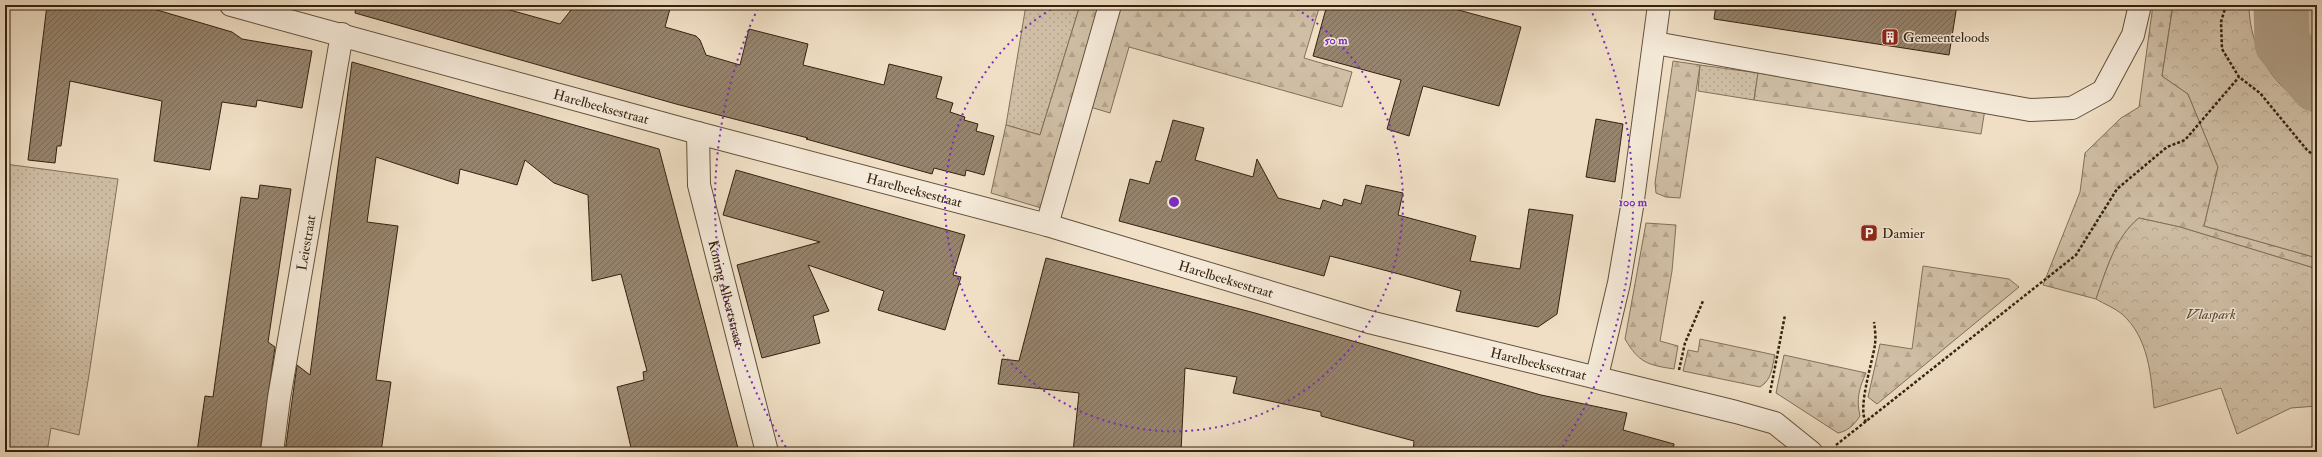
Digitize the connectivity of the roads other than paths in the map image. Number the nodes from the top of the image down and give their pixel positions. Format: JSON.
{"nodes":[{"id":1,"x":231,"y":5,"type":"edge"},
{"id":2,"x":1110,"y":5,"type":"edge"},
{"id":3,"x":1659,"y":5,"type":"edge"},
{"id":4,"x":2140,"y":5,"type":"edge"},
{"id":5,"x":267,"y":10,"type":"edge"},
{"id":6,"x":342,"y":34,"type":"junction"},
{"id":7,"x":1655,"y":43,"type":"junction"},
{"id":8,"x":698,"y":133,"type":"junction"},
{"id":9,"x":1047,"y":225,"type":"junction"},
{"id":10,"x":1597,"y":376,"type":"junction"},
{"id":11,"x":272,"y":452,"type":"edge"},
{"id":12,"x":767,"y":452,"type":"edge"},
{"id":13,"x":1811,"y":452,"type":"edge"}],
"edges":[{"from":1,"to":5,"type":"street","name":"Harelbeeksestraat"},
{"from":2,"to":9,"type":"street"},
{"from":3,"to":7,"type":"street"},
{"from":4,"to":7,"type":"street"},
{"from":5,"to":6,"type":"street","name":"Harelbeeksestraat"},
{"from":6,"to":8,"type":"street","name":"Harelbeeksestraat"},
{"from":6,"to":11,"type":"street","name":"Leiestraat"},
{"from":7,"to":10,"type":"street"},
{"from":8,"to":9,"type":"street","name":"Harelbeeksestraat"},
{"from":8,"to":12,"type":"street","name":"Koning Albertstraat"},
{"from":9,"to":10,"type":"street","name":"Harelbeeksestraat"},
{"from":10,"to":13,"type":"street","name":"Harelbeeksestraat"}]}
